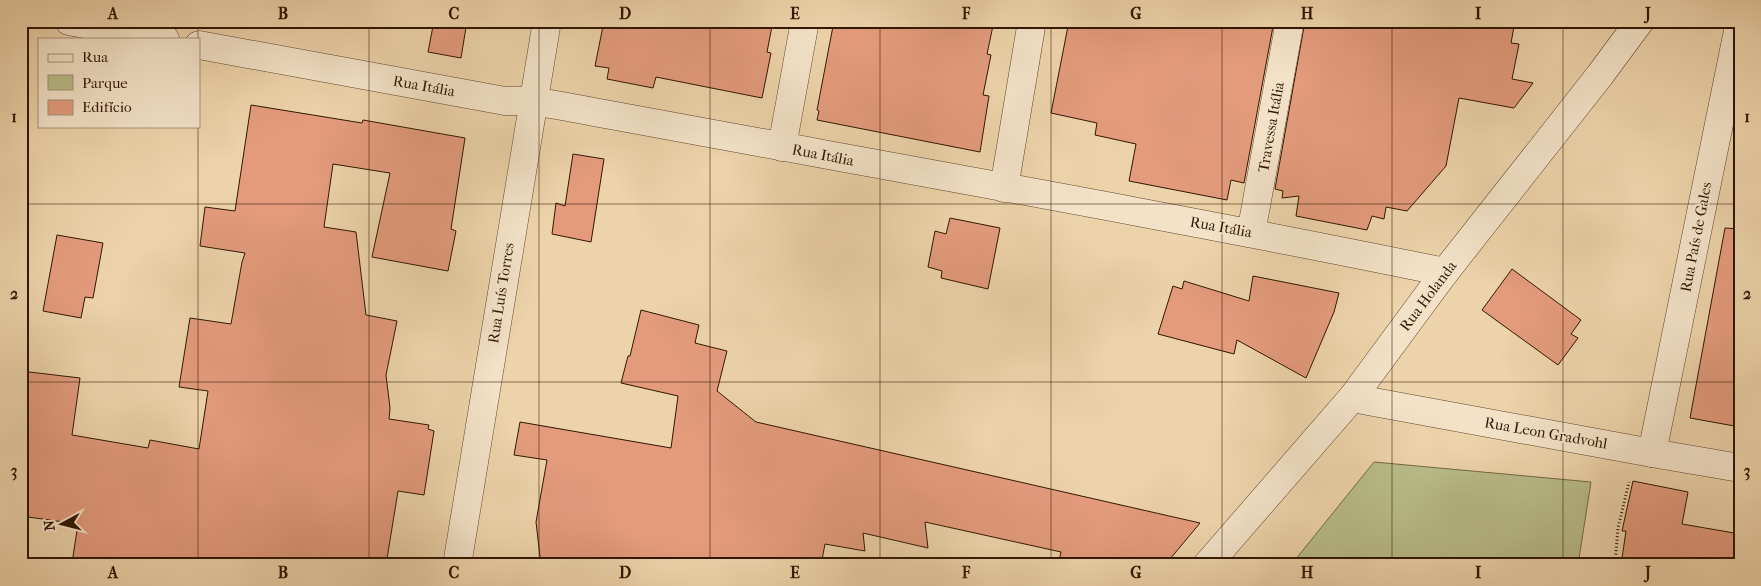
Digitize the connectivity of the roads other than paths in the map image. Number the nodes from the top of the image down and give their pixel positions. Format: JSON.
{"nodes":[{"id":1,"x":69,"y":21,"type":"edge"},
{"id":2,"x":547,"y":21,"type":"edge"},
{"id":3,"x":805,"y":21,"type":"edge"},
{"id":4,"x":1032,"y":21,"type":"edge"},
{"id":5,"x":1290,"y":21,"type":"edge"},
{"id":6,"x":1640,"y":21,"type":"edge"},
{"id":7,"x":1740,"y":21,"type":"edge"},
{"id":8,"x":160,"y":38,"type":"edge"},
{"id":9,"x":200,"y":45,"type":"edge"},
{"id":10,"x":532,"y":101,"type":"junction"},
{"id":11,"x":782,"y":147,"type":"junction"},
{"id":12,"x":1004,"y":188,"type":"junction"},
{"id":13,"x":1251,"y":232,"type":"junction"},
{"id":14,"x":1446,"y":272,"type":"junction"},
{"id":15,"x":1352,"y":398,"type":"junction"},
{"id":16,"x":1644,"y":452,"type":"junction"},
{"id":17,"x":1740,"y":468,"type":"edge"},
{"id":18,"x":457,"y":565,"type":"edge"},
{"id":19,"x":1207,"y":565,"type":"edge"}],
"edges":[{"from":1,"to":8,"type":"street"},
{"from":2,"to":10,"type":"street","name":"Rua Luís Torres"},
{"from":3,"to":11,"type":"street"},
{"from":4,"to":12,"type":"street"},
{"from":5,"to":13,"type":"street","name":"Travessa Itália"},
{"from":6,"to":14,"type":"street","name":"Rua Holanda"},
{"from":7,"to":16,"type":"street","name":"Rua País de Gales"},
{"from":9,"to":10,"type":"street","name":"Rua Itália"},
{"from":10,"to":11,"type":"street","name":"Rua Itália"},
{"from":10,"to":18,"type":"street","name":"Rua Luís Torres"},
{"from":11,"to":12,"type":"street","name":"Rua Itália"},
{"from":12,"to":13,"type":"street","name":"Rua Itália"},
{"from":13,"to":14,"type":"street","name":"Rua Itália"},
{"from":14,"to":15,"type":"street","name":"Rua Holanda"},
{"from":15,"to":16,"type":"street","name":"Rua Leon Gradvohl"},
{"from":15,"to":19,"type":"street","name":"Rua Holanda"},
{"from":16,"to":17,"type":"street","name":"Rua Leon Gradvohl"}]}
